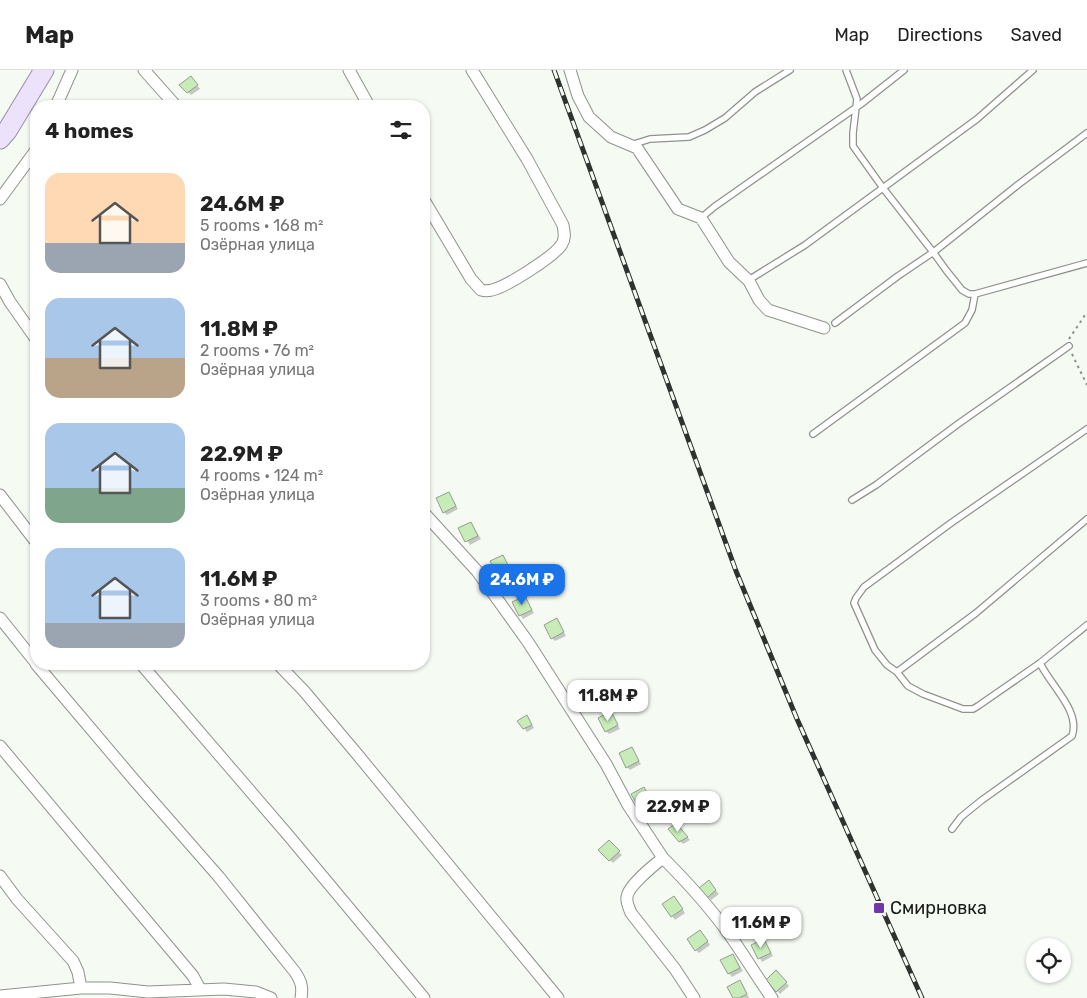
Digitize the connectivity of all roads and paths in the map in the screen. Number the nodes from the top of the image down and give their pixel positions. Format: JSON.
{"nodes":[{"id":1,"x":44,"y":70,"type":"edge"},
{"id":2,"x":72,"y":70,"type":"edge"},
{"id":3,"x":144,"y":70,"type":"edge"},
{"id":4,"x":349,"y":70,"type":"edge"},
{"id":5,"x":472,"y":70,"type":"edge"},
{"id":6,"x":570,"y":70,"type":"edge"},
{"id":7,"x":790,"y":70,"type":"edge"},
{"id":8,"x":846,"y":70,"type":"edge"},
{"id":9,"x":904,"y":70,"type":"edge"},
{"id":10,"x":1032,"y":70,"type":"edge"},
{"id":11,"x":59,"y":100,"type":"edge"},
{"id":12,"x":171,"y":100,"type":"edge"},
{"id":13,"x":366,"y":100,"type":"edge"},
{"id":14,"x":856,"y":108,"type":"junction"},
{"id":15,"x":1087,"y":133,"type":"edge"},
{"id":16,"x":0,"y":139,"type":"edge"},
{"id":17,"x":629,"y":145,"type":"junction"},
{"id":18,"x":30,"y":159,"type":"edge"},
{"id":19,"x":883,"y":188,"type":"junction"},
{"id":20,"x":0,"y":199,"type":"edge"},
{"id":21,"x":430,"y":210,"type":"edge"},
{"id":22,"x":701,"y":218,"type":"junction"},
{"id":23,"x":933,"y":252,"type":"junction"},
{"id":24,"x":1087,"y":263,"type":"edge"},
{"id":25,"x":752,"y":278,"type":"dead end"},
{"id":26,"x":0,"y":284,"type":"edge"},
{"id":27,"x":975,"y":294,"type":"junction"},
{"id":28,"x":830,"y":326,"type":"joint"},
{"id":29,"x":30,"y":330,"type":"edge"},
{"id":30,"x":1069,"y":346,"type":"dead end"},
{"id":31,"x":1087,"y":429,"type":"edge"},
{"id":32,"x":813,"y":434,"type":"dead end"},
{"id":33,"x":0,"y":495,"type":"edge"},
{"id":34,"x":852,"y":500,"type":"dead end"},
{"id":35,"x":1087,"y":519,"type":"edge"},
{"id":36,"x":430,"y":520,"type":"edge"},
{"id":37,"x":30,"y":534,"type":"edge"},
{"id":38,"x":0,"y":618,"type":"edge"},
{"id":39,"x":1087,"y":625,"type":"edge"},
{"id":40,"x":30,"y":656,"type":"edge"},
{"id":41,"x":1040,"y":663,"type":"junction"},
{"id":42,"x":41,"y":670,"type":"edge"},
{"id":43,"x":146,"y":670,"type":"edge"},
{"id":44,"x":284,"y":670,"type":"edge"},
{"id":45,"x":897,"y":672,"type":"junction"},
{"id":46,"x":0,"y":746,"type":"edge"},
{"id":47,"x":952,"y":829,"type":"dead end"},
{"id":48,"x":663,"y":858,"type":"junction"},
{"id":49,"x":0,"y":876,"type":"edge"},
{"id":50,"x":81,"y":988,"type":"junction"},
{"id":51,"x":200,"y":989,"type":"junction"},
{"id":52,"x":0,"y":996,"type":"edge"},
{"id":53,"x":271,"y":998,"type":"edge"},
{"id":54,"x":301,"y":998,"type":"edge"},
{"id":55,"x":424,"y":998,"type":"edge"},
{"id":56,"x":558,"y":998,"type":"edge"},
{"id":57,"x":694,"y":998,"type":"edge"},
{"id":58,"x":772,"y":998,"type":"edge"}],
"edges":[{"from":1,"to":16,"type":"main road"},
{"from":2,"to":11,"type":"street"},
{"from":3,"to":12,"type":"street"},
{"from":4,"to":13,"type":"street"},
{"from":5,"to":21,"type":"street"},
{"from":6,"to":17,"type":"street"},
{"from":7,"to":17,"type":"lane"},
{"from":8,"to":14,"type":"lane"},
{"from":9,"to":14,"type":"lane"},
{"from":10,"to":19,"type":"lane"},
{"from":14,"to":19,"type":"lane"},
{"from":14,"to":22,"type":"lane"},
{"from":15,"to":23,"type":"lane"},
{"from":17,"to":22,"type":"street"},
{"from":18,"to":20,"type":"street"},
{"from":19,"to":23,"type":"lane"},
{"from":19,"to":25,"type":"lane"},
{"from":22,"to":28,"type":"street"},
{"from":23,"to":27,"type":"lane"},
{"from":23,"to":28,"type":"lane"},
{"from":24,"to":27,"type":"lane"},
{"from":26,"to":29,"type":"street"},
{"from":27,"to":32,"type":"lane"},
{"from":30,"to":34,"type":"lane"},
{"from":31,"to":45,"type":"lane"},
{"from":33,"to":37,"type":"street"},
{"from":35,"to":45,"type":"lane"},
{"from":36,"to":48,"type":"street"},
{"from":38,"to":40,"type":"street"},
{"from":39,"to":41,"type":"lane"},
{"from":41,"to":45,"type":"lane"},
{"from":41,"to":47,"type":"lane"},
{"from":42,"to":54,"type":"street"},
{"from":43,"to":55,"type":"street"},
{"from":44,"to":56,"type":"street"},
{"from":46,"to":51,"type":"street"},
{"from":48,"to":57,"type":"street"},
{"from":48,"to":58,"type":"street"},
{"from":49,"to":50,"type":"street"},
{"from":50,"to":51,"type":"street"},
{"from":50,"to":52,"type":"street"},
{"from":51,"to":53,"type":"street"}]}
